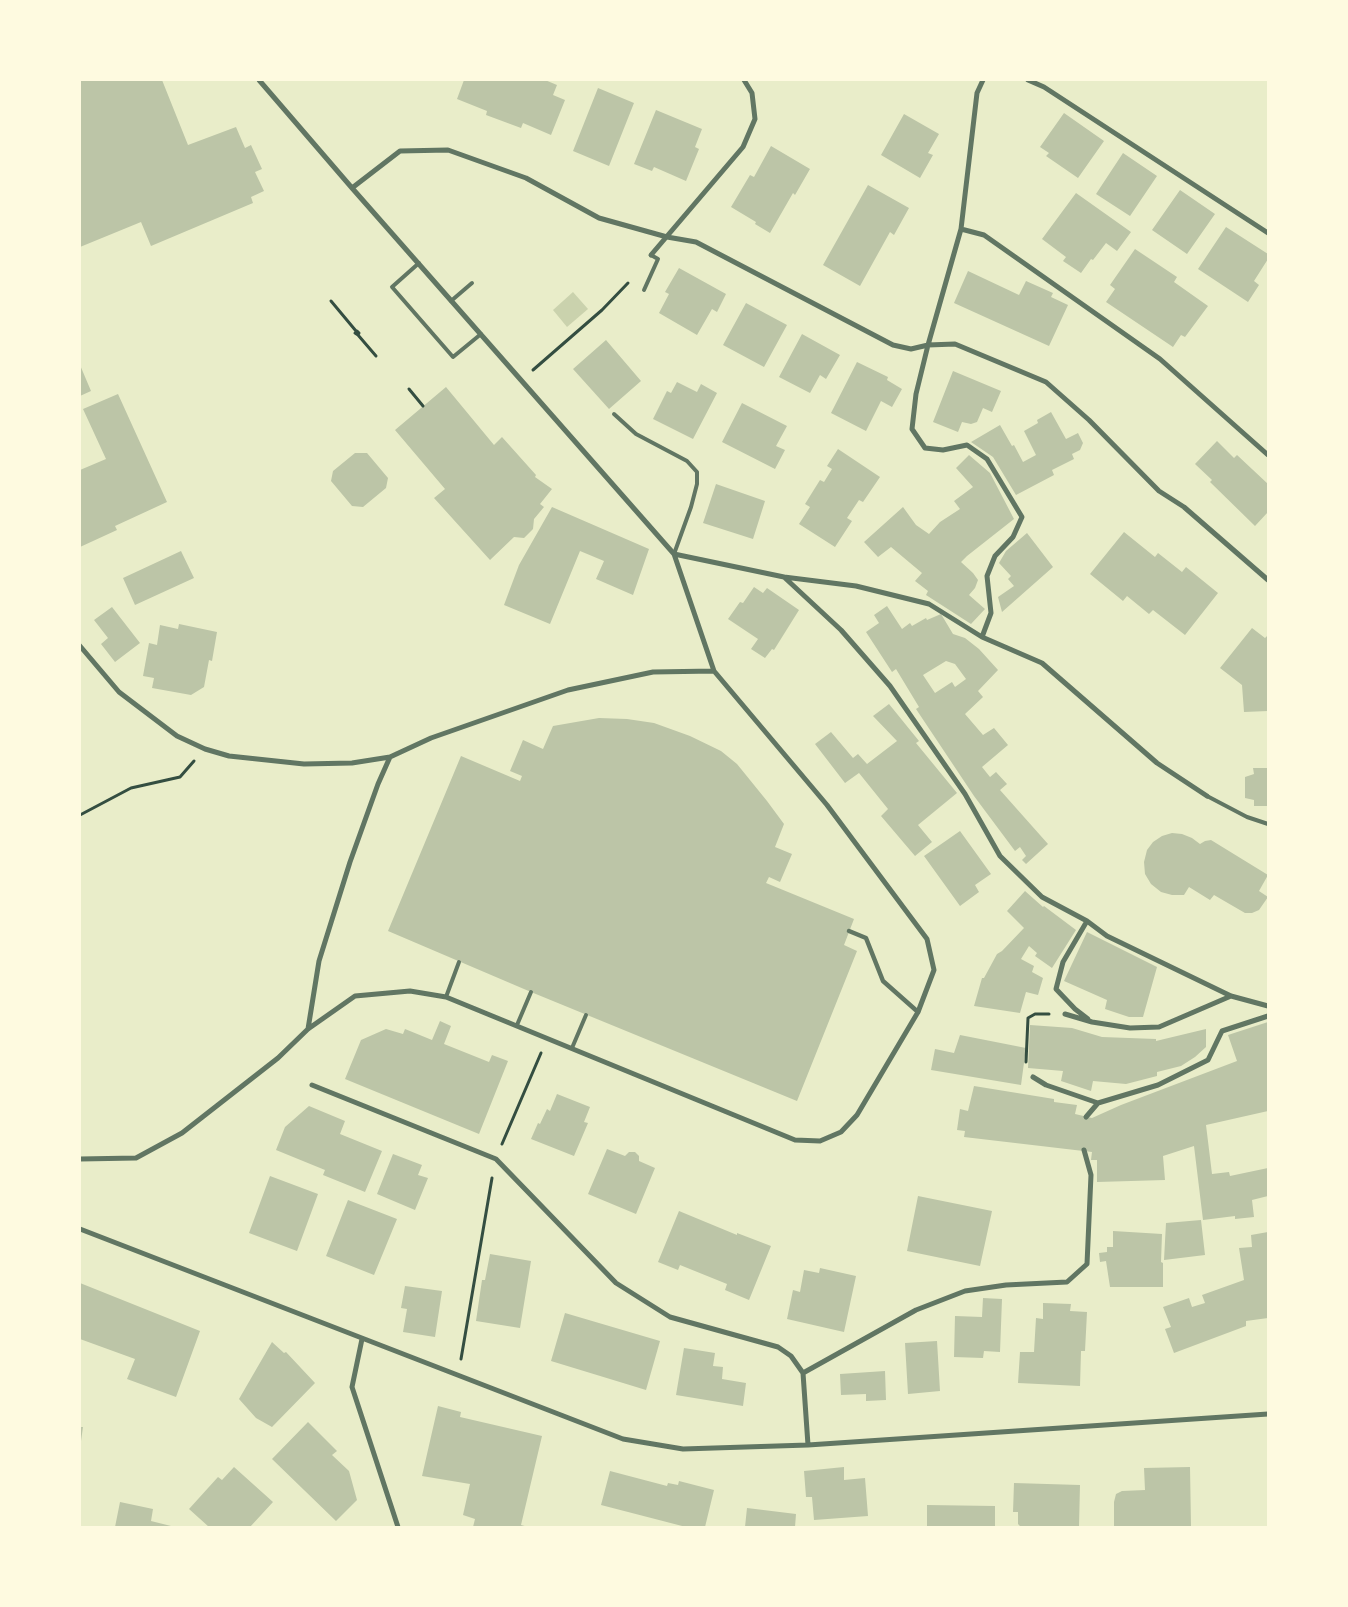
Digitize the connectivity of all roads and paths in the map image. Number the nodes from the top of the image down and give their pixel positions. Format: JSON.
{"nodes":[{"id":1,"x":259,"y":80,"type":"edge"},
{"id":2,"x":744,"y":80,"type":"edge"},
{"id":3,"x":983,"y":80,"type":"edge"},
{"id":4,"x":1028,"y":80,"type":"edge"},
{"id":5,"x":352,"y":188,"type":"junction"},
{"id":6,"x":961,"y":229,"type":"junction"},
{"id":7,"x":1268,"y":233,"type":"edge"},
{"id":8,"x":667,"y":237,"type":"junction"},
{"id":9,"x":651,"y":254,"type":"joint"},
{"id":10,"x":419,"y":264,"type":"junction"},
{"id":11,"x":632,"y":280,"type":"dead end"},
{"id":12,"x":472,"y":283,"type":"dead end"},
{"id":13,"x":644,"y":290,"type":"dead end"},
{"id":14,"x":331,"y":301,"type":"dead end"},
{"id":15,"x":452,"y":301,"type":"junction"},
{"id":16,"x":481,"y":334,"type":"junction"},
{"id":17,"x":928,"y":345,"type":"junction"},
{"id":18,"x":376,"y":356,"type":"dead end"},
{"id":19,"x":521,"y":380,"type":"junction"},
{"id":20,"x":409,"y":389,"type":"dead end"},
{"id":21,"x":423,"y":406,"type":"dead end"},
{"id":22,"x":614,"y":414,"type":"dead end"},
{"id":23,"x":1268,"y":455,"type":"edge"},
{"id":24,"x":674,"y":554,"type":"junction"},
{"id":25,"x":784,"y":577,"type":"junction"},
{"id":26,"x":1268,"y":580,"type":"edge"},
{"id":27,"x":982,"y":637,"type":"junction"},
{"id":28,"x":80,"y":646,"type":"edge"},
{"id":29,"x":714,"y":671,"type":"junction"},
{"id":30,"x":205,"y":749,"type":"junction"},
{"id":31,"x":390,"y":757,"type":"junction"},
{"id":32,"x":1207,"y":796,"type":"joint"},
{"id":33,"x":80,"y":815,"type":"edge"},
{"id":34,"x":1268,"y":824,"type":"edge"},
{"id":35,"x":1086,"y":921,"type":"junction"},
{"id":36,"x":850,"y":931,"type":"dead end"},
{"id":37,"x":459,"y":962,"type":"dead end"},
{"id":38,"x":531,"y":992,"type":"dead end"},
{"id":39,"x":1231,"y":996,"type":"junction"},
{"id":40,"x":446,"y":997,"type":"junction"},
{"id":41,"x":1268,"y":1006,"type":"edge"},
{"id":42,"x":918,"y":1012,"type":"junction"},
{"id":43,"x":1065,"y":1014,"type":"joint"},
{"id":44,"x":586,"y":1015,"type":"dead end"},
{"id":45,"x":1268,"y":1016,"type":"edge"},
{"id":46,"x":1092,"y":1022,"type":"junction"},
{"id":47,"x":517,"y":1026,"type":"junction"},
{"id":48,"x":308,"y":1029,"type":"junction"},
{"id":49,"x":548,"y":1038,"type":"junction"},
{"id":50,"x":572,"y":1048,"type":"junction"},
{"id":51,"x":1033,"y":1077,"type":"joint"},
{"id":52,"x":312,"y":1084,"type":"dead end"},
{"id":53,"x":1098,"y":1103,"type":"junction"},
{"id":54,"x":1086,"y":1117,"type":"dead end"},
{"id":55,"x":1084,"y":1150,"type":"dead end"},
{"id":56,"x":496,"y":1158,"type":"junction"},
{"id":57,"x":80,"y":1159,"type":"edge"},
{"id":58,"x":80,"y":1229,"type":"edge"},
{"id":59,"x":362,"y":1339,"type":"junction"},
{"id":60,"x":803,"y":1373,"type":"junction"},
{"id":61,"x":458,"y":1375,"type":"junction"},
{"id":62,"x":1268,"y":1414,"type":"edge"},
{"id":63,"x":808,"y":1445,"type":"junction"},
{"id":64,"x":398,"y":1527,"type":"edge"}],
"edges":[{"from":1,"to":5,"type":"street"},
{"from":2,"to":8,"type":"street"},
{"from":3,"to":6,"type":"street"},
{"from":4,"to":7,"type":"street"},
{"from":5,"to":8,"type":"street"},
{"from":5,"to":10,"type":"street"},
{"from":6,"to":17,"type":"street"},
{"from":6,"to":23,"type":"street"},
{"from":8,"to":9,"type":"street"},
{"from":8,"to":17,"type":"street"},
{"from":9,"to":13,"type":"lane"},
{"from":10,"to":15,"type":"street"},
{"from":10,"to":16,"type":"lane"},
{"from":11,"to":19,"type":"path"},
{"from":12,"to":15,"type":"lane"},
{"from":14,"to":18,"type":"path"},
{"from":15,"to":16,"type":"street"},
{"from":16,"to":19,"type":"street"},
{"from":17,"to":26,"type":"street"},
{"from":17,"to":27,"type":"street"},
{"from":19,"to":24,"type":"street"},
{"from":20,"to":21,"type":"path"},
{"from":22,"to":24,"type":"lane"},
{"from":24,"to":25,"type":"street"},
{"from":24,"to":29,"type":"street"},
{"from":25,"to":27,"type":"street"},
{"from":25,"to":35,"type":"street"},
{"from":27,"to":32,"type":"street"},
{"from":28,"to":30,"type":"street"},
{"from":29,"to":31,"type":"street"},
{"from":29,"to":42,"type":"street"},
{"from":30,"to":31,"type":"street"},
{"from":30,"to":33,"type":"path"},
{"from":31,"to":48,"type":"street"},
{"from":32,"to":34,"type":"lane"},
{"from":35,"to":39,"type":"street"},
{"from":35,"to":46,"type":"street"},
{"from":36,"to":42,"type":"street"},
{"from":37,"to":40,"type":"lane"},
{"from":38,"to":47,"type":"lane"},
{"from":39,"to":41,"type":"street"},
{"from":39,"to":46,"type":"street"},
{"from":40,"to":47,"type":"street"},
{"from":40,"to":48,"type":"street"},
{"from":42,"to":50,"type":"street"},
{"from":43,"to":46,"type":"street"},
{"from":43,"to":51,"type":"path"},
{"from":44,"to":50,"type":"lane"},
{"from":45,"to":53,"type":"street"},
{"from":47,"to":49,"type":"street"},
{"from":48,"to":57,"type":"street"},
{"from":49,"to":50,"type":"street"},
{"from":49,"to":56,"type":"path"},
{"from":51,"to":53,"type":"street"},
{"from":52,"to":56,"type":"street"},
{"from":53,"to":54,"type":"street"},
{"from":55,"to":60,"type":"street"},
{"from":56,"to":60,"type":"street"},
{"from":56,"to":61,"type":"path"},
{"from":58,"to":59,"type":"street"},
{"from":59,"to":61,"type":"street"},
{"from":59,"to":64,"type":"street"},
{"from":60,"to":63,"type":"street"},
{"from":61,"to":63,"type":"street"},
{"from":62,"to":63,"type":"street"}]}
